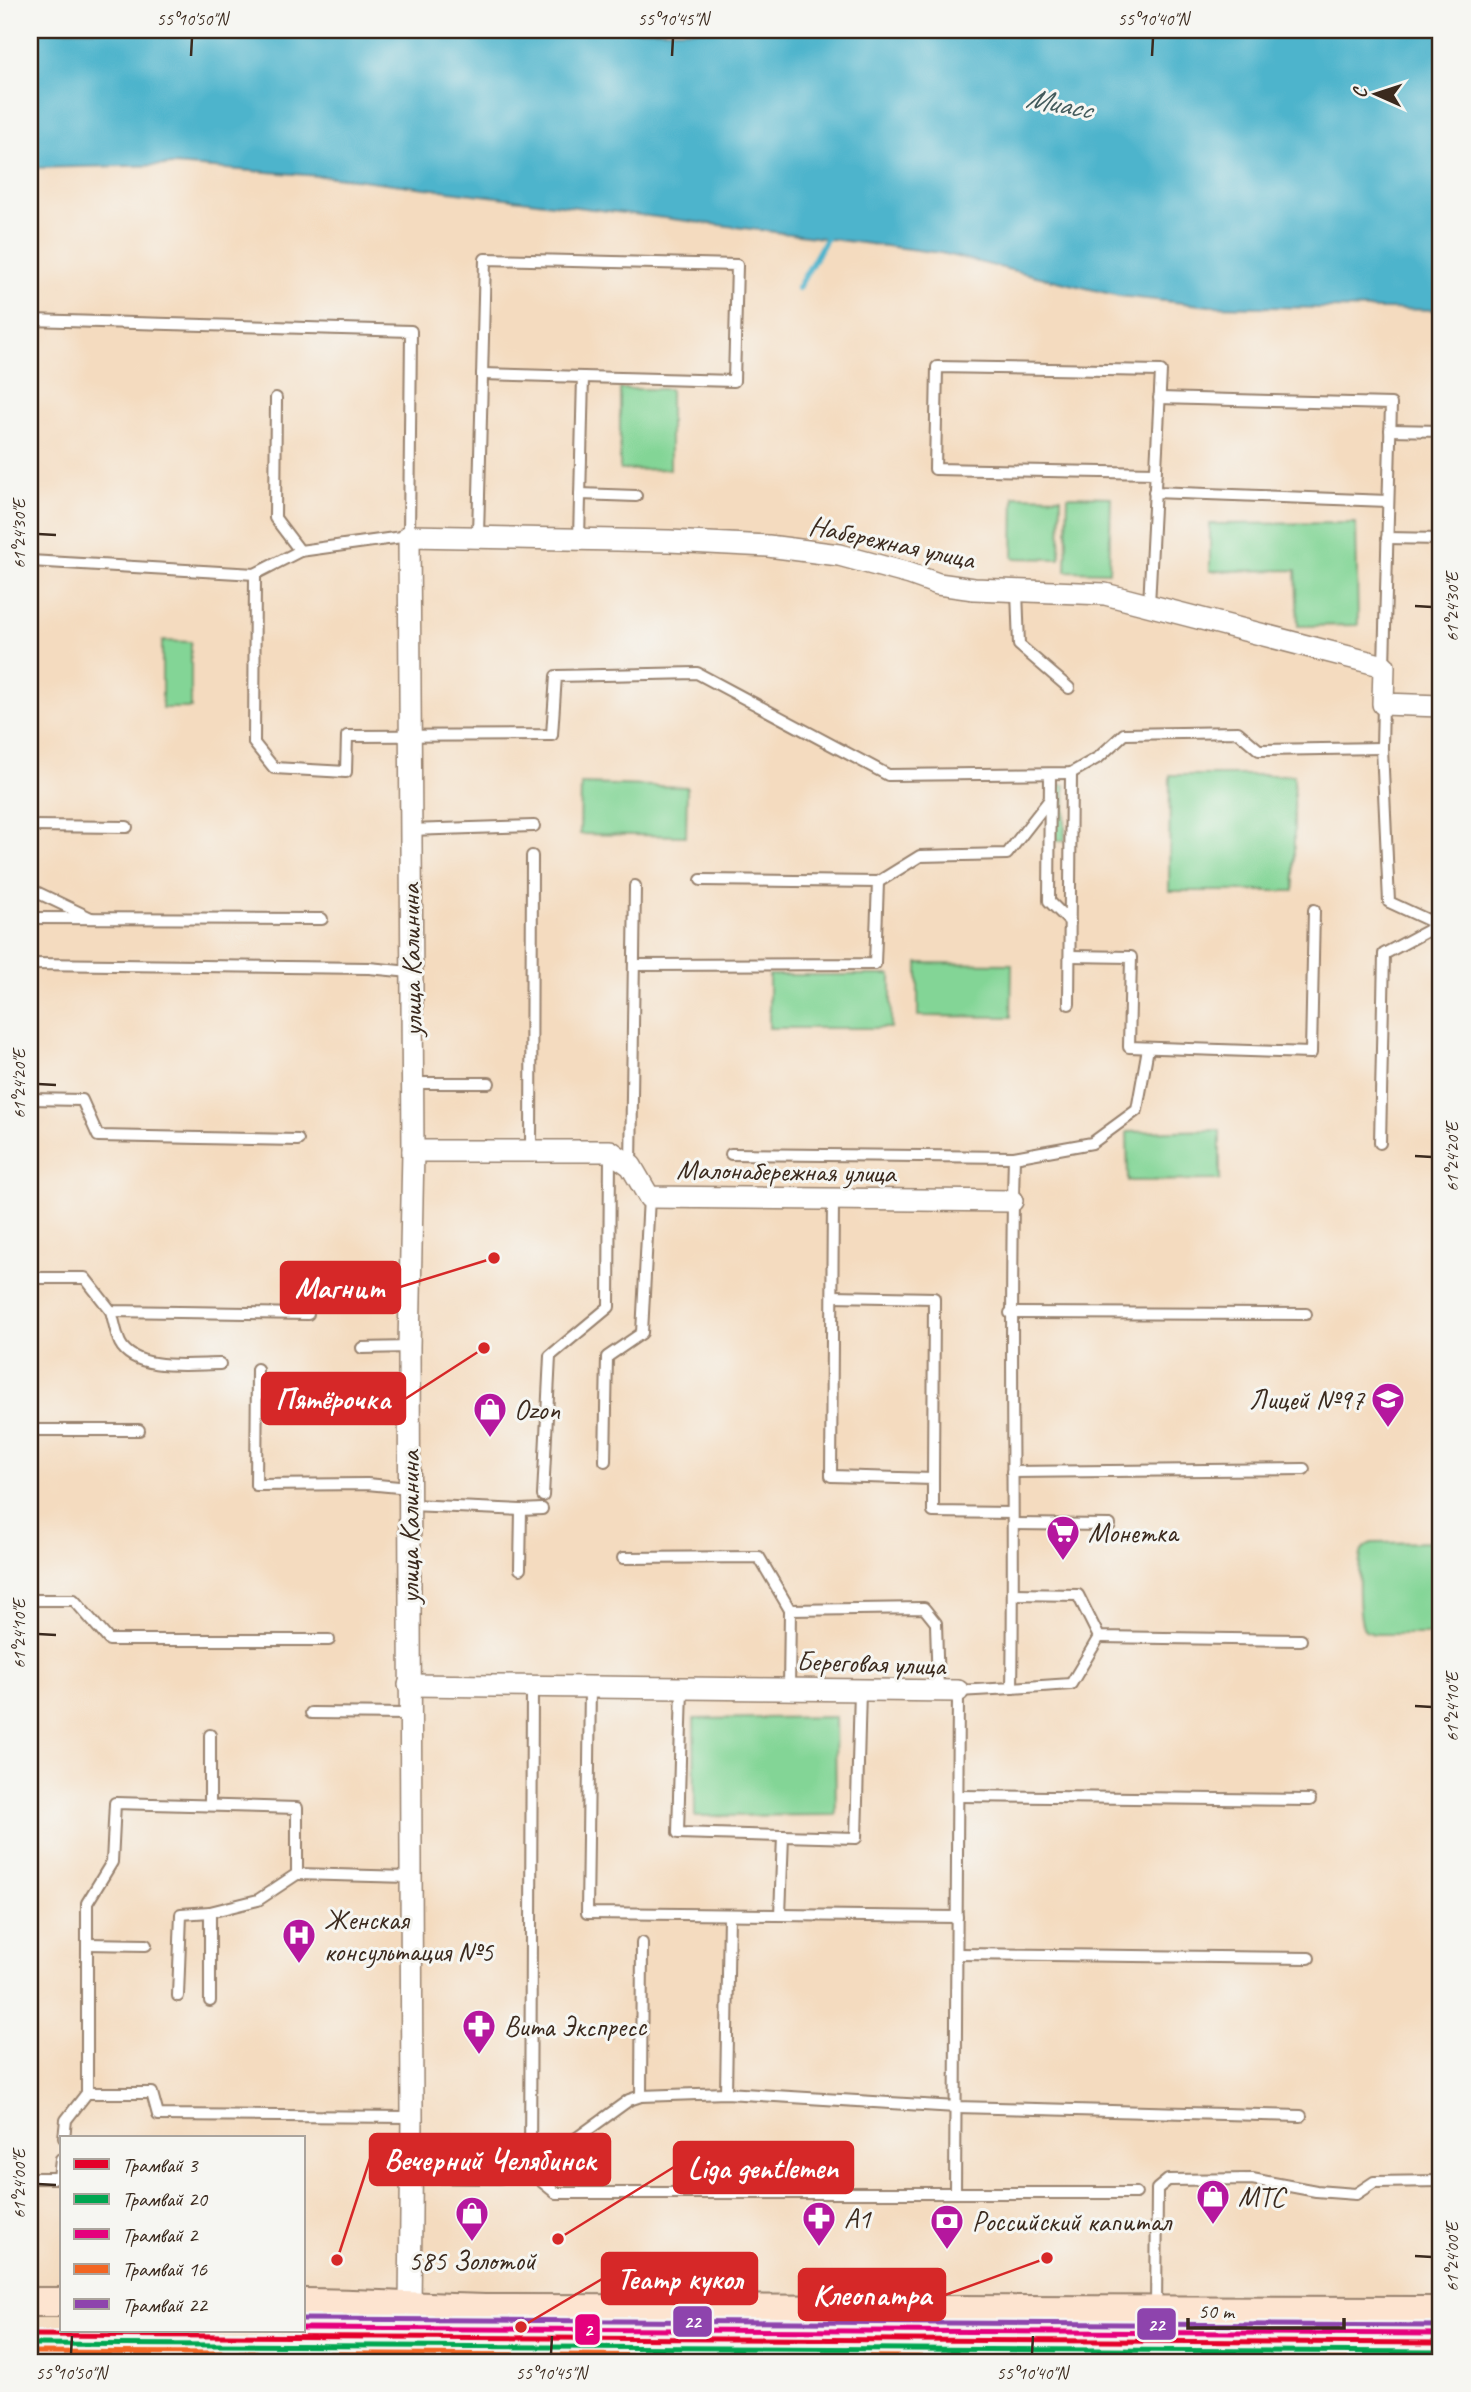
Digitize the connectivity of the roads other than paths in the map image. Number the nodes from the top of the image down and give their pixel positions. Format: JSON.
{"nodes":[{"id":1,"x":30,"y":320,"type":"edge"},
{"id":2,"x":482,"y":374,"type":"junction"},
{"id":3,"x":583,"y":377,"type":"junction"},
{"id":4,"x":276,"y":398,"type":"dead end"},
{"id":5,"x":1159,"y":398,"type":"junction"},
{"id":6,"x":1390,"y":430,"type":"junction"},
{"id":7,"x":1441,"y":431,"type":"edge"},
{"id":8,"x":1156,"y":473,"type":"junction"},
{"id":9,"x":1154,"y":492,"type":"junction"},
{"id":10,"x":580,"y":494,"type":"junction"},
{"id":11,"x":636,"y":496,"type":"dead end"},
{"id":12,"x":1388,"y":501,"type":"junction"},
{"id":13,"x":478,"y":535,"type":"junction"},
{"id":14,"x":409,"y":536,"type":"junction"},
{"id":15,"x":579,"y":538,"type":"junction"},
{"id":16,"x":1387,"y":538,"type":"junction"},
{"id":17,"x":1441,"y":539,"type":"edge"},
{"id":18,"x":300,"y":551,"type":"junction"},
{"id":19,"x":30,"y":561,"type":"edge"},
{"id":20,"x":256,"y":574,"type":"junction"},
{"id":21,"x":1017,"y":591,"type":"junction"},
{"id":22,"x":1149,"y":606,"type":"junction"},
{"id":23,"x":1384,"y":666,"type":"junction"},
{"id":24,"x":1069,"y":688,"type":"dead end"},
{"id":25,"x":1383,"y":704,"type":"junction"},
{"id":26,"x":1441,"y":706,"type":"edge"},
{"id":27,"x":410,"y":737,"type":"junction"},
{"id":28,"x":1382,"y":748,"type":"junction"},
{"id":29,"x":1070,"y":773,"type":"junction"},
{"id":30,"x":1051,"y":774,"type":"junction"},
{"id":31,"x":1051,"y":799,"type":"junction"},
{"id":32,"x":30,"y":825,"type":"edge"},
{"id":33,"x":534,"y":826,"type":"dead end"},
{"id":34,"x":127,"y":827,"type":"dead end"},
{"id":35,"x":410,"y":830,"type":"junction"},
{"id":36,"x":532,"y":856,"type":"dead end"},
{"id":37,"x":701,"y":880,"type":"dead end"},
{"id":38,"x":878,"y":882,"type":"junction"},
{"id":39,"x":635,"y":886,"type":"dead end"},
{"id":40,"x":30,"y":889,"type":"edge"},
{"id":41,"x":1314,"y":910,"type":"dead end"},
{"id":42,"x":30,"y":918,"type":"edge"},
{"id":43,"x":94,"y":919,"type":"junction"},
{"id":44,"x":322,"y":919,"type":"dead end"},
{"id":45,"x":1070,"y":922,"type":"junction"},
{"id":46,"x":1440,"y":925,"type":"edge"},
{"id":47,"x":1070,"y":956,"type":"junction"},
{"id":48,"x":30,"y":964,"type":"edge"},
{"id":49,"x":634,"y":965,"type":"junction"},
{"id":50,"x":410,"y":972,"type":"junction"},
{"id":51,"x":1069,"y":1004,"type":"dead end"},
{"id":52,"x":1148,"y":1048,"type":"junction"},
{"id":53,"x":412,"y":1083,"type":"junction"},
{"id":54,"x":489,"y":1083,"type":"dead end"},
{"id":55,"x":30,"y":1099,"type":"edge"},
{"id":56,"x":298,"y":1140,"type":"dead end"},
{"id":57,"x":1380,"y":1143,"type":"dead end"},
{"id":58,"x":413,"y":1151,"type":"junction"},
{"id":59,"x":531,"y":1151,"type":"junction"},
{"id":60,"x":610,"y":1151,"type":"junction"},
{"id":61,"x":731,"y":1154,"type":"dead end"},
{"id":62,"x":1014,"y":1157,"type":"junction"},
{"id":63,"x":631,"y":1166,"type":"junction"},
{"id":64,"x":649,"y":1197,"type":"junction"},
{"id":65,"x":833,"y":1200,"type":"junction"},
{"id":66,"x":1012,"y":1201,"type":"junction"},
{"id":67,"x":30,"y":1278,"type":"edge"},
{"id":68,"x":833,"y":1296,"type":"junction"},
{"id":69,"x":111,"y":1311,"type":"junction"},
{"id":70,"x":1010,"y":1313,"type":"junction"},
{"id":71,"x":308,"y":1314,"type":"dead end"},
{"id":72,"x":1306,"y":1314,"type":"dead end"},
{"id":73,"x":409,"y":1347,"type":"junction"},
{"id":74,"x":362,"y":1348,"type":"dead end"},
{"id":75,"x":220,"y":1364,"type":"dead end"},
{"id":76,"x":257,"y":1368,"type":"dead end"},
{"id":77,"x":30,"y":1430,"type":"edge"},
{"id":78,"x":139,"y":1430,"type":"dead end"},
{"id":79,"x":606,"y":1461,"type":"dead end"},
{"id":80,"x":1304,"y":1469,"type":"dead end"},
{"id":81,"x":1012,"y":1472,"type":"junction"},
{"id":82,"x":933,"y":1479,"type":"junction"},
{"id":83,"x":410,"y":1496,"type":"junction"},
{"id":84,"x":543,"y":1496,"type":"dead end"},
{"id":85,"x":542,"y":1509,"type":"dead end"},
{"id":86,"x":521,"y":1510,"type":"junction"},
{"id":87,"x":1012,"y":1518,"type":"junction"},
{"id":88,"x":1110,"y":1525,"type":"dead end"},
{"id":89,"x":622,"y":1558,"type":"dead end"},
{"id":90,"x":520,"y":1569,"type":"dead end"},
{"id":91,"x":1013,"y":1594,"type":"junction"},
{"id":92,"x":30,"y":1600,"type":"edge"},
{"id":93,"x":790,"y":1610,"type":"junction"},
{"id":94,"x":1099,"y":1637,"type":"junction"},
{"id":95,"x":329,"y":1640,"type":"dead end"},
{"id":96,"x":1300,"y":1640,"type":"dead end"},
{"id":97,"x":409,"y":1685,"type":"junction"},
{"id":98,"x":532,"y":1686,"type":"junction"},
{"id":99,"x":590,"y":1687,"type":"junction"},
{"id":100,"x":682,"y":1688,"type":"junction"},
{"id":101,"x":1012,"y":1688,"type":"junction"},
{"id":102,"x":789,"y":1689,"type":"junction"},
{"id":103,"x":860,"y":1690,"type":"junction"},
{"id":104,"x":948,"y":1690,"type":"junction"},
{"id":105,"x":311,"y":1713,"type":"dead end"},
{"id":106,"x":409,"y":1714,"type":"junction"},
{"id":107,"x":210,"y":1735,"type":"dead end"},
{"id":108,"x":958,"y":1796,"type":"junction"},
{"id":109,"x":1310,"y":1800,"type":"dead end"},
{"id":110,"x":210,"y":1805,"type":"junction"},
{"id":111,"x":783,"y":1836,"type":"junction"},
{"id":112,"x":297,"y":1874,"type":"junction"},
{"id":113,"x":409,"y":1877,"type":"junction"},
{"id":114,"x":209,"y":1912,"type":"junction"},
{"id":115,"x":729,"y":1915,"type":"junction"},
{"id":116,"x":780,"y":1916,"type":"junction"},
{"id":117,"x":957,"y":1917,"type":"junction"},
{"id":118,"x":642,"y":1943,"type":"dead end"},
{"id":119,"x":87,"y":1944,"type":"junction"},
{"id":120,"x":146,"y":1945,"type":"dead end"},
{"id":121,"x":957,"y":1954,"type":"junction"},
{"id":122,"x":1309,"y":1958,"type":"dead end"},
{"id":123,"x":178,"y":1996,"type":"dead end"},
{"id":124,"x":210,"y":2001,"type":"dead end"},
{"id":125,"x":87,"y":2093,"type":"junction"},
{"id":126,"x":726,"y":2093,"type":"junction"},
{"id":127,"x":641,"y":2096,"type":"junction"},
{"id":128,"x":956,"y":2107,"type":"junction"},
{"id":129,"x":1301,"y":2116,"type":"dead end"},
{"id":130,"x":412,"y":2117,"type":"junction"},
{"id":131,"x":64,"y":2136,"type":"edge"},
{"id":132,"x":60,"y":2168,"type":"edge"},
{"id":133,"x":530,"y":2172,"type":"junction"},
{"id":134,"x":411,"y":2177,"type":"junction"},
{"id":135,"x":30,"y":2178,"type":"edge"},
{"id":136,"x":1441,"y":2181,"type":"edge"},
{"id":137,"x":955,"y":2193,"type":"junction"},
{"id":138,"x":1136,"y":2193,"type":"dead end"},
{"id":139,"x":30,"y":2302,"type":"edge"},
{"id":140,"x":60,"y":2302,"type":"edge"},
{"id":141,"x":304,"y":2303,"type":"edge"},
{"id":142,"x":410,"y":2308,"type":"junction"},
{"id":143,"x":1156,"y":2310,"type":"junction"},
{"id":144,"x":1441,"y":2311,"type":"edge"},
{"id":145,"x":30,"y":2360,"type":"edge"},
{"id":146,"x":238,"y":2362,"type":"edge"},
{"id":147,"x":409,"y":2362,"type":"edge"},
{"id":148,"x":439,"y":2362,"type":"edge"}],
"edges":[{"from":1,"to":14,"type":"lane"},
{"from":2,"to":3,"type":"lane"},
{"from":2,"to":3,"type":"lane"},
{"from":2,"to":13,"type":"lane"},
{"from":3,"to":10,"type":"lane"},
{"from":4,"to":18,"type":"lane"},
{"from":5,"to":6,"type":"lane"},
{"from":5,"to":8,"type":"lane"},
{"from":5,"to":8,"type":"lane"},
{"from":6,"to":7,"type":"lane"},
{"from":6,"to":12,"type":"lane"},
{"from":8,"to":9,"type":"lane"},
{"from":9,"to":12,"type":"lane"},
{"from":9,"to":22,"type":"lane"},
{"from":10,"to":11,"type":"lane"},
{"from":10,"to":15,"type":"lane"},
{"from":12,"to":16,"type":"lane"},
{"from":13,"to":14,"type":"street","name":"Набережная улица"},
{"from":13,"to":15,"type":"street","name":"Набережная улица"},
{"from":14,"to":18,"type":"lane"},
{"from":14,"to":27,"type":"street","name":"улица Калинина"},
{"from":15,"to":21,"type":"street","name":"Набережная улица"},
{"from":16,"to":17,"type":"lane"},
{"from":16,"to":23,"type":"lane"},
{"from":18,"to":20,"type":"lane"},
{"from":19,"to":20,"type":"lane"},
{"from":20,"to":27,"type":"lane"},
{"from":21,"to":22,"type":"street","name":"Набережная улица"},
{"from":21,"to":24,"type":"lane"},
{"from":22,"to":23,"type":"street","name":"Набережная улица"},
{"from":23,"to":25,"type":"street"},
{"from":25,"to":26,"type":"street"},
{"from":25,"to":28,"type":"lane"},
{"from":27,"to":30,"type":"lane"},
{"from":27,"to":35,"type":"street","name":"улица Калинина"},
{"from":28,"to":29,"type":"lane"},
{"from":28,"to":46,"type":"lane"},
{"from":29,"to":30,"type":"lane"},
{"from":29,"to":45,"type":"lane"},
{"from":30,"to":31,"type":"lane"},
{"from":31,"to":38,"type":"lane"},
{"from":31,"to":45,"type":"lane"},
{"from":32,"to":34,"type":"lane"},
{"from":33,"to":35,"type":"lane"},
{"from":35,"to":50,"type":"street","name":"улица Калинина"},
{"from":36,"to":59,"type":"lane"},
{"from":37,"to":38,"type":"lane"},
{"from":38,"to":49,"type":"lane"},
{"from":39,"to":49,"type":"lane"},
{"from":40,"to":43,"type":"lane"},
{"from":41,"to":52,"type":"lane"},
{"from":42,"to":43,"type":"lane"},
{"from":43,"to":44,"type":"lane"},
{"from":45,"to":47,"type":"lane"},
{"from":46,"to":57,"type":"lane"},
{"from":47,"to":51,"type":"lane"},
{"from":47,"to":52,"type":"lane"},
{"from":48,"to":50,"type":"lane"},
{"from":49,"to":63,"type":"lane"},
{"from":50,"to":53,"type":"street","name":"улица Калинина"},
{"from":52,"to":62,"type":"lane"},
{"from":53,"to":54,"type":"lane"},
{"from":53,"to":58,"type":"street","name":"улица Калинина"},
{"from":55,"to":56,"type":"lane"},
{"from":58,"to":59,"type":"street"},
{"from":58,"to":73,"type":"street","name":"улица Калинина"},
{"from":59,"to":60,"type":"street"},
{"from":60,"to":63,"type":"street","name":"Малонабережная улица"},
{"from":60,"to":84,"type":"lane"},
{"from":61,"to":62,"type":"lane"},
{"from":62,"to":66,"type":"lane"},
{"from":63,"to":64,"type":"street","name":"Малонабережная улица"},
{"from":64,"to":65,"type":"street","name":"Малонабережная улица"},
{"from":64,"to":79,"type":"lane"},
{"from":65,"to":66,"type":"street","name":"Малонабережная улица"},
{"from":65,"to":68,"type":"lane"},
{"from":66,"to":70,"type":"lane"},
{"from":67,"to":69,"type":"lane"},
{"from":68,"to":82,"type":"lane"},
{"from":68,"to":82,"type":"lane"},
{"from":69,"to":71,"type":"lane"},
{"from":69,"to":75,"type":"lane"},
{"from":70,"to":72,"type":"lane"},
{"from":70,"to":81,"type":"lane"},
{"from":73,"to":74,"type":"lane"},
{"from":73,"to":83,"type":"street","name":"улица Калинина"},
{"from":76,"to":83,"type":"lane"},
{"from":77,"to":78,"type":"lane"},
{"from":80,"to":81,"type":"lane"},
{"from":81,"to":87,"type":"lane"},
{"from":82,"to":87,"type":"lane"},
{"from":83,"to":86,"type":"lane"},
{"from":83,"to":97,"type":"street","name":"улица Калинина"},
{"from":85,"to":86,"type":"lane"},
{"from":86,"to":90,"type":"lane"},
{"from":87,"to":88,"type":"lane"},
{"from":87,"to":91,"type":"lane"},
{"from":89,"to":93,"type":"lane"},
{"from":91,"to":94,"type":"lane"},
{"from":91,"to":101,"type":"lane"},
{"from":92,"to":95,"type":"lane"},
{"from":93,"to":102,"type":"lane"},
{"from":93,"to":104,"type":"lane"},
{"from":94,"to":96,"type":"lane"},
{"from":94,"to":101,"type":"lane"},
{"from":97,"to":98,"type":"street","name":"Береговая улица"},
{"from":97,"to":106,"type":"street","name":"улица Калинина"},
{"from":98,"to":99,"type":"street","name":"Береговая улица"},
{"from":98,"to":133,"type":"lane"},
{"from":99,"to":100,"type":"street","name":"Береговая улица"},
{"from":99,"to":115,"type":"lane"},
{"from":100,"to":102,"type":"street","name":"Береговая улица"},
{"from":100,"to":111,"type":"lane"},
{"from":101,"to":104,"type":"lane"},
{"from":102,"to":103,"type":"street","name":"Береговая улица"},
{"from":103,"to":104,"type":"street","name":"Береговая улица"},
{"from":103,"to":111,"type":"lane"},
{"from":104,"to":108,"type":"lane","name":"Береговая улица"},
{"from":105,"to":106,"type":"lane"},
{"from":106,"to":113,"type":"street","name":"улица Калинина"},
{"from":107,"to":110,"type":"lane"},
{"from":108,"to":109,"type":"lane"},
{"from":108,"to":117,"type":"lane","name":"Береговая улица"},
{"from":110,"to":112,"type":"lane"},
{"from":110,"to":119,"type":"lane"},
{"from":111,"to":116,"type":"lane"},
{"from":112,"to":113,"type":"lane"},
{"from":112,"to":114,"type":"lane"},
{"from":113,"to":130,"type":"street","name":"улица Калинина"},
{"from":114,"to":123,"type":"lane"},
{"from":114,"to":124,"type":"lane"},
{"from":115,"to":116,"type":"lane"},
{"from":115,"to":126,"type":"lane"},
{"from":116,"to":117,"type":"lane"},
{"from":117,"to":121,"type":"lane","name":"Береговая улица"},
{"from":118,"to":127,"type":"lane"},
{"from":119,"to":120,"type":"lane"},
{"from":119,"to":125,"type":"lane"},
{"from":121,"to":122,"type":"lane"},
{"from":121,"to":128,"type":"lane","name":"Береговая улица"},
{"from":125,"to":130,"type":"lane"},
{"from":125,"to":131,"type":"lane"},
{"from":126,"to":127,"type":"lane"},
{"from":126,"to":128,"type":"lane"},
{"from":127,"to":133,"type":"lane"},
{"from":128,"to":129,"type":"lane"},
{"from":128,"to":137,"type":"lane","name":"Береговая улица"},
{"from":130,"to":134,"type":"street","name":"улица Калинина"},
{"from":132,"to":135,"type":"lane"},
{"from":133,"to":134,"type":"lane"},
{"from":133,"to":137,"type":"lane"},
{"from":134,"to":142,"type":"street","name":"улица Калинина"},
{"from":136,"to":143,"type":"lane"},
{"from":137,"to":138,"type":"lane"},
{"from":139,"to":140,"type":"main road"},
{"from":141,"to":142,"type":"main road"},
{"from":142,"to":143,"type":"main road"},
{"from":142,"to":147,"type":"main road","name":"улица Калинина"},
{"from":142,"to":148,"type":"main road"},
{"from":143,"to":144,"type":"main road"},
{"from":145,"to":146,"type":"main road"}]}
